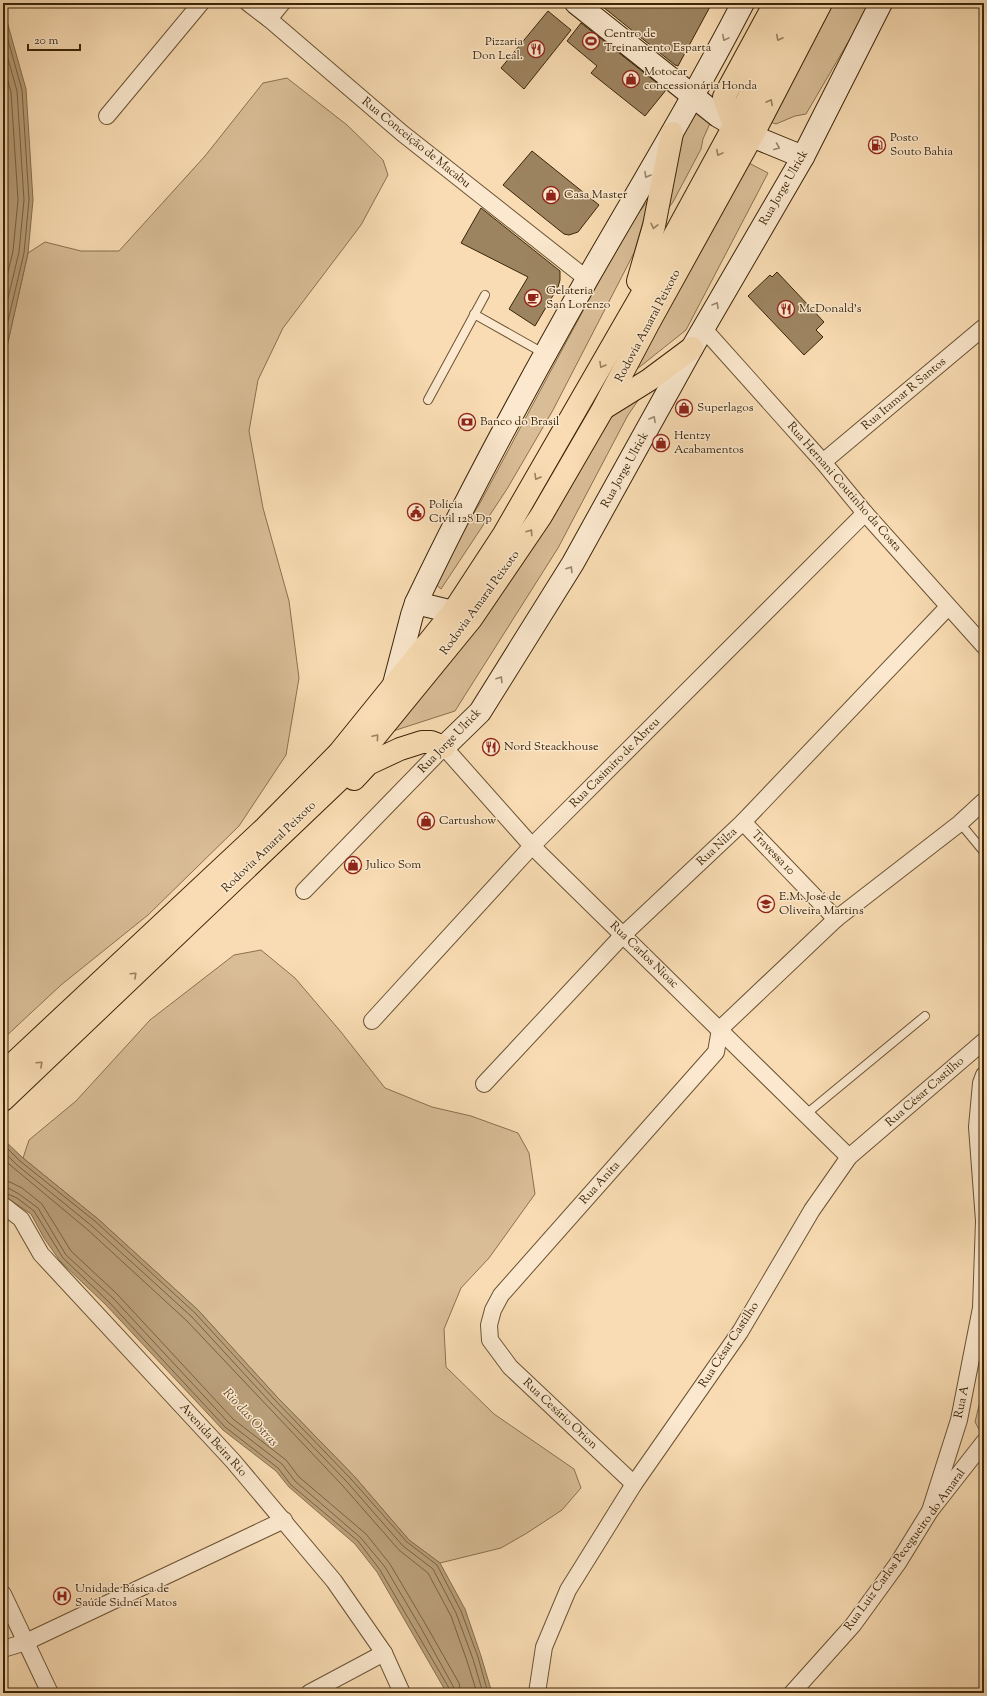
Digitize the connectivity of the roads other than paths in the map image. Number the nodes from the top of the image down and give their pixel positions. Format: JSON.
{"nodes":[{"id":1,"x":201,"y":3,"type":"edge"},
{"id":2,"x":248,"y":3,"type":"edge"},
{"id":3,"x":282,"y":3,"type":"edge"},
{"id":4,"x":576,"y":3,"type":"edge"},
{"id":5,"x":743,"y":3,"type":"edge"},
{"id":6,"x":774,"y":3,"type":"edge"},
{"id":7,"x":797,"y":3,"type":"edge"},
{"id":8,"x":821,"y":3,"type":"edge"},
{"id":9,"x":882,"y":3,"type":"edge"},
{"id":10,"x":269,"y":19,"type":"junction"},
{"id":11,"x":692,"y":96,"type":"junction"},
{"id":12,"x":107,"y":116,"type":"dead end"},
{"id":13,"x":743,"y":131,"type":"junction"},
{"id":14,"x":672,"y":132,"type":"junction"},
{"id":15,"x":803,"y":157,"type":"junction"},
{"id":16,"x":587,"y":279,"type":"junction"},
{"id":17,"x":485,"y":295,"type":"dead end"},
{"id":18,"x":474,"y":314,"type":"junction"},
{"id":19,"x":984,"y":327,"type":"edge"},
{"id":20,"x":703,"y":328,"type":"junction"},
{"id":21,"x":617,"y":338,"type":"junction"},
{"id":22,"x":692,"y":348,"type":"junction"},
{"id":23,"x":546,"y":355,"type":"junction"},
{"id":24,"x":428,"y":400,"type":"dead end"},
{"id":25,"x":603,"y":409,"type":"junction"},
{"id":26,"x":823,"y":462,"type":"junction"},
{"id":27,"x":865,"y":513,"type":"junction"},
{"id":28,"x":416,"y":603,"type":"junction"},
{"id":29,"x":948,"y":608,"type":"junction"},
{"id":30,"x":454,"y":612,"type":"junction"},
{"id":31,"x":984,"y":646,"type":"edge"},
{"id":32,"x":394,"y":684,"type":"junction"},
{"id":33,"x":444,"y":747,"type":"junction"},
{"id":34,"x":984,"y":801,"type":"edge"},
{"id":35,"x":298,"y":820,"type":"junction"},
{"id":36,"x":743,"y":822,"type":"junction"},
{"id":37,"x":960,"y":823,"type":"junction"},
{"id":38,"x":532,"y":846,"type":"junction"},
{"id":39,"x":984,"y":852,"type":"edge"},
{"id":40,"x":304,"y":891,"type":"dead end"},
{"id":41,"x":836,"y":919,"type":"junction"},
{"id":42,"x":623,"y":935,"type":"junction"},
{"id":43,"x":925,"y":1016,"type":"dead end"},
{"id":44,"x":372,"y":1021,"type":"dead end"},
{"id":45,"x":720,"y":1029,"type":"junction"},
{"id":46,"x":984,"y":1041,"type":"edge"},
{"id":47,"x":984,"y":1075,"type":"edge"},
{"id":48,"x":484,"y":1084,"type":"dead end"},
{"id":49,"x":6,"y":1088,"type":"edge"},
{"id":50,"x":805,"y":1116,"type":"junction"},
{"id":51,"x":849,"y":1158,"type":"junction"},
{"id":52,"x":3,"y":1205,"type":"edge"},
{"id":53,"x":490,"y":1340,"type":"joint"},
{"id":54,"x":984,"y":1442,"type":"edge"},
{"id":55,"x":634,"y":1484,"type":"junction"},
{"id":56,"x":930,"y":1511,"type":"junction"},
{"id":57,"x":284,"y":1520,"type":"junction"},
{"id":58,"x":3,"y":1594,"type":"edge"},
{"id":59,"x":26,"y":1642,"type":"junction"},
{"id":60,"x":3,"y":1649,"type":"edge"},
{"id":61,"x":384,"y":1653,"type":"junction"},
{"id":62,"x":50,"y":1693,"type":"edge"},
{"id":63,"x":309,"y":1693,"type":"edge"},
{"id":64,"x":402,"y":1693,"type":"edge"},
{"id":65,"x":537,"y":1693,"type":"edge"},
{"id":66,"x":792,"y":1693,"type":"edge"}],
"edges":[{"from":1,"to":12,"type":"street"},
{"from":2,"to":10,"type":"street","name":"Rua Conceição de Macabu"},
{"from":3,"to":10,"type":"street"},
{"from":4,"to":11,"type":"main road"},
{"from":5,"to":11,"type":"main road","one_way":true},
{"from":6,"to":13,"type":"highway"},
{"from":7,"to":13,"type":"highway","name":"Rodovia Amaral Peixoto","one_way":true},
{"from":13,"to":8,"type":"highway","name":"Rodovia Amaral Peixoto","one_way":true},
{"from":9,"to":15,"type":"main road","name":"Rua Jorge Ulrick"},
{"from":10,"to":16,"type":"street","name":"Rua Conceição de Macabu"},
{"from":11,"to":13,"type":"main road"},
{"from":11,"to":14,"type":"main road"},
{"from":13,"to":15,"type":"main road","one_way":true},
{"from":13,"to":21,"type":"highway","name":"Rodovia Amaral Peixoto","one_way":true},
{"from":13,"to":25,"type":"highway","name":"Rodovia Amaral Peixoto"},
{"from":14,"to":16,"type":"main road","one_way":true},
{"from":14,"to":21,"type":"highway","one_way":true},
{"from":20,"to":15,"type":"main road","name":"Rua Jorge Ulrick","one_way":true},
{"from":16,"to":23,"type":"main road"},
{"from":17,"to":18,"type":"lane"},
{"from":18,"to":23,"type":"lane"},
{"from":18,"to":24,"type":"lane"},
{"from":19,"to":26,"type":"street","name":"Rua Itamar R Santos"},
{"from":20,"to":22,"type":"main road","name":"Rua Jorge Ulrick"},
{"from":20,"to":26,"type":"street","name":"Rua Hernani Coutinho da Costa"},
{"from":21,"to":30,"type":"highway","name":"Rodovia Amaral Peixoto","one_way":true},
{"from":22,"to":25,"type":"highway"},
{"from":33,"to":22,"type":"main road","name":"Rua Jorge Ulrick","one_way":true},
{"from":23,"to":28,"type":"main road"},
{"from":35,"to":25,"type":"highway","name":"Rodovia Amaral Peixoto","one_way":true},
{"from":26,"to":27,"type":"street","name":"Rua Hernani Coutinho da Costa"},
{"from":27,"to":29,"type":"street","name":"Rua Hernani Coutinho da Costa"},
{"from":27,"to":38,"type":"street","name":"Rua Casimiro de Abreu"},
{"from":28,"to":30,"type":"main road"},
{"from":28,"to":32,"type":"main road"},
{"from":29,"to":31,"type":"street","name":"Rua Hernani Coutinho da Costa"},
{"from":29,"to":36,"type":"street","name":"Rua Nilza"},
{"from":30,"to":32,"type":"highway","name":"Rodovia Amaral Peixoto"},
{"from":32,"to":49,"type":"highway","name":"Rodovia Amaral Peixoto"},
{"from":33,"to":35,"type":"highway"},
{"from":33,"to":38,"type":"street","name":"Rua Carlos Nioac"},
{"from":33,"to":40,"type":"street","name":"Rua Jorge Ulrick"},
{"from":34,"to":37,"type":"street"},
{"from":49,"to":35,"type":"highway","name":"Rodovia Amaral Peixoto","one_way":true},
{"from":36,"to":41,"type":"street","name":"Travessa 10"},
{"from":36,"to":42,"type":"street","name":"Rua Nilza"},
{"from":37,"to":39,"type":"lane"},
{"from":37,"to":41,"type":"street"},
{"from":38,"to":42,"type":"street","name":"Rua Carlos Nioac"},
{"from":38,"to":44,"type":"street","name":"Rua Casimiro de Abreu"},
{"from":41,"to":45,"type":"street"},
{"from":42,"to":45,"type":"street","name":"Rua Carlos Nioac"},
{"from":42,"to":48,"type":"street","name":"Rua Nilza"},
{"from":43,"to":50,"type":"lane"},
{"from":45,"to":50,"type":"street","name":"Rua Carlos Nioac"},
{"from":45,"to":53,"type":"street","name":"Rua Anita"},
{"from":46,"to":51,"type":"street","name":"Rua César Castilho"},
{"from":47,"to":56,"type":"street","name":"Rua A"},
{"from":50,"to":51,"type":"street","name":"Rua Carlos Nioac"},
{"from":51,"to":55,"type":"street","name":"Rua César Castilho"},
{"from":52,"to":57,"type":"street","name":"Avenida Beira Rio"},
{"from":53,"to":55,"type":"street","name":"Rua Cesário Orion"},
{"from":54,"to":56,"type":"street","name":"Rua Luiz Carlos Pecegueiro do Amaral"},
{"from":55,"to":65,"type":"street","name":"Rua César Castilho"},
{"from":56,"to":66,"type":"street","name":"Rua Luiz Carlos Pecegueiro do Amaral"},
{"from":57,"to":59,"type":"street"},
{"from":57,"to":61,"type":"street","name":"Avenida Beira Rio"},
{"from":58,"to":59,"type":"street"},
{"from":59,"to":60,"type":"street"},
{"from":59,"to":62,"type":"street"},
{"from":61,"to":63,"type":"street"},
{"from":61,"to":64,"type":"street","name":"Avenida Beira Rio"}]}
